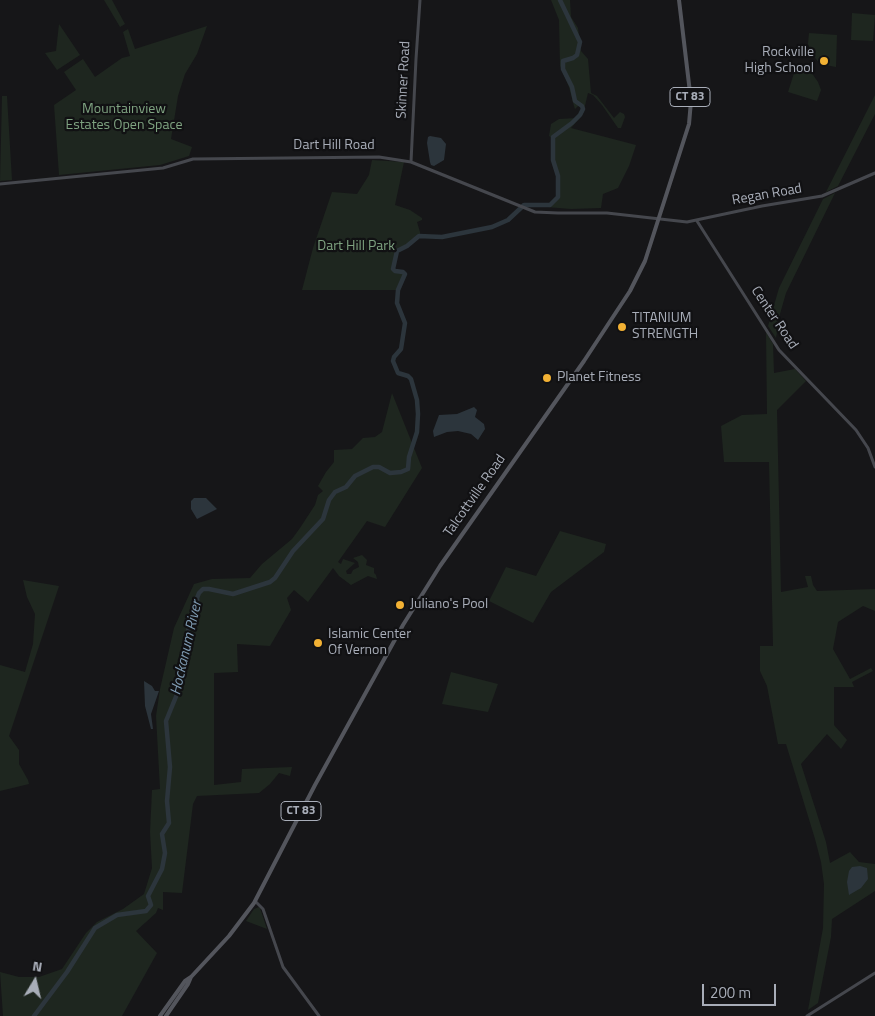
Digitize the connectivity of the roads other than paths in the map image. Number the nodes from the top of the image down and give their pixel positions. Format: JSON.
{"nodes":[{"id":1,"x":420,"y":0,"type":"edge"},
{"id":2,"x":679,"y":0,"type":"edge"},
{"id":3,"x":411,"y":162,"type":"junction"},
{"id":4,"x":875,"y":173,"type":"edge"},
{"id":5,"x":0,"y":184,"type":"edge"},
{"id":6,"x":659,"y":220,"type":"junction"},
{"id":7,"x":697,"y":221,"type":"junction"},
{"id":8,"x":875,"y":468,"type":"edge"},
{"id":9,"x":255,"y":901,"type":"junction"},
{"id":10,"x":875,"y":973,"type":"edge"},
{"id":11,"x":191,"y":977,"type":"junction"},
{"id":12,"x":160,"y":1016,"type":"edge"},
{"id":13,"x":166,"y":1016,"type":"edge"},
{"id":14,"x":319,"y":1016,"type":"edge"},
{"id":15,"x":807,"y":1016,"type":"edge"}],
"edges":[{"from":1,"to":3,"type":"street","name":"Skinner Road"},
{"from":2,"to":6,"type":"main road","name":"Talcottville Road","number":"CT 83"},
{"from":3,"to":5,"type":"street","name":"Dart Hill Road"},
{"from":3,"to":6,"type":"street","name":"Dart Hill Road"},
{"from":4,"to":7,"type":"street","name":"Regan Road"},
{"from":6,"to":7,"type":"street","name":"Regan Road"},
{"from":6,"to":9,"type":"main road","name":"Talcottville Road","number":"CT 83"},
{"from":7,"to":8,"type":"street","name":"Center Road"},
{"from":9,"to":11,"type":"main road","name":"Talcottville Road","number":"CT 83"},
{"from":9,"to":14,"type":"street"},
{"from":10,"to":15,"type":"street"},
{"from":11,"to":12,"type":"main road","name":"Talcottville Road","number":"CT 83"},
{"from":11,"to":13,"type":"main road","name":"Talcottville Road","number":"CT 83"}]}
